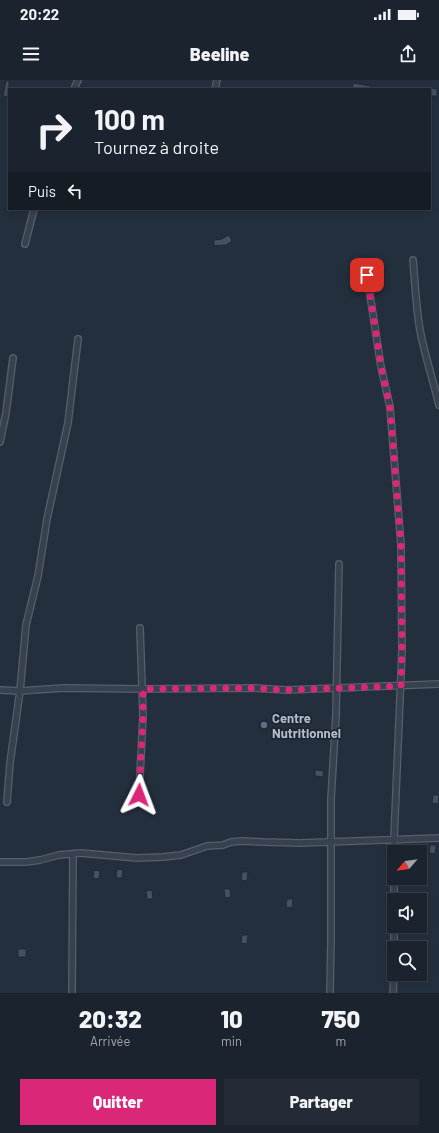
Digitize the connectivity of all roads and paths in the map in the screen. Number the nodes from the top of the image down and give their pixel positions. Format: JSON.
{"nodes":[{"id":1,"x":34,"y":210,"type":"edge"},
{"id":2,"x":25,"y":244,"type":"dead end"},
{"id":3,"x":413,"y":260,"type":"dead end"},
{"id":4,"x":367,"y":275,"type":"dead end"},
{"id":5,"x":78,"y":339,"type":"dead end"},
{"id":6,"x":13,"y":358,"type":"dead end"},
{"id":7,"x":439,"y":405,"type":"edge"},
{"id":8,"x":0,"y":442,"type":"edge"},
{"id":9,"x":339,"y":564,"type":"dead end"},
{"id":10,"x":140,"y":628,"type":"dead end"},
{"id":11,"x":439,"y":684,"type":"edge"},
{"id":12,"x":401,"y":686,"type":"junction"},
{"id":13,"x":336,"y":687,"type":"junction"},
{"id":14,"x":143,"y":689,"type":"junction"},
{"id":15,"x":0,"y":690,"type":"edge"},
{"id":16,"x":20,"y":690,"type":"junction"},
{"id":17,"x":139,"y":795,"type":"dead end"},
{"id":18,"x":7,"y":802,"type":"dead end"},
{"id":19,"x":439,"y":838,"type":"edge"},
{"id":20,"x":394,"y":839,"type":"junction"},
{"id":21,"x":331,"y":842,"type":"junction"},
{"id":22,"x":73,"y":854,"type":"junction"},
{"id":23,"x":0,"y":862,"type":"edge"},
{"id":24,"x":394,"y":941,"type":"edge"},
{"id":25,"x":394,"y":981,"type":"edge"},
{"id":26,"x":72,"y":993,"type":"edge"},
{"id":27,"x":330,"y":993,"type":"edge"},
{"id":28,"x":393,"y":993,"type":"edge"}],
"edges":[{"from":1,"to":2,"type":"street"},
{"from":3,"to":7,"type":"street"},
{"from":4,"to":12,"type":"street"},
{"from":5,"to":16,"type":"street"},
{"from":6,"to":8,"type":"street"},
{"from":9,"to":13,"type":"street"},
{"from":10,"to":14,"type":"street"},
{"from":11,"to":12,"type":"street"},
{"from":12,"to":13,"type":"street"},
{"from":12,"to":20,"type":"street"},
{"from":13,"to":14,"type":"street"},
{"from":13,"to":21,"type":"street"},
{"from":14,"to":16,"type":"street"},
{"from":14,"to":17,"type":"street"},
{"from":15,"to":16,"type":"street"},
{"from":16,"to":18,"type":"street"},
{"from":19,"to":20,"type":"street"},
{"from":20,"to":21,"type":"street"},
{"from":20,"to":24,"type":"street"},
{"from":21,"to":22,"type":"street"},
{"from":21,"to":27,"type":"street"},
{"from":22,"to":23,"type":"street"},
{"from":22,"to":26,"type":"street"},
{"from":25,"to":28,"type":"street"}]}
